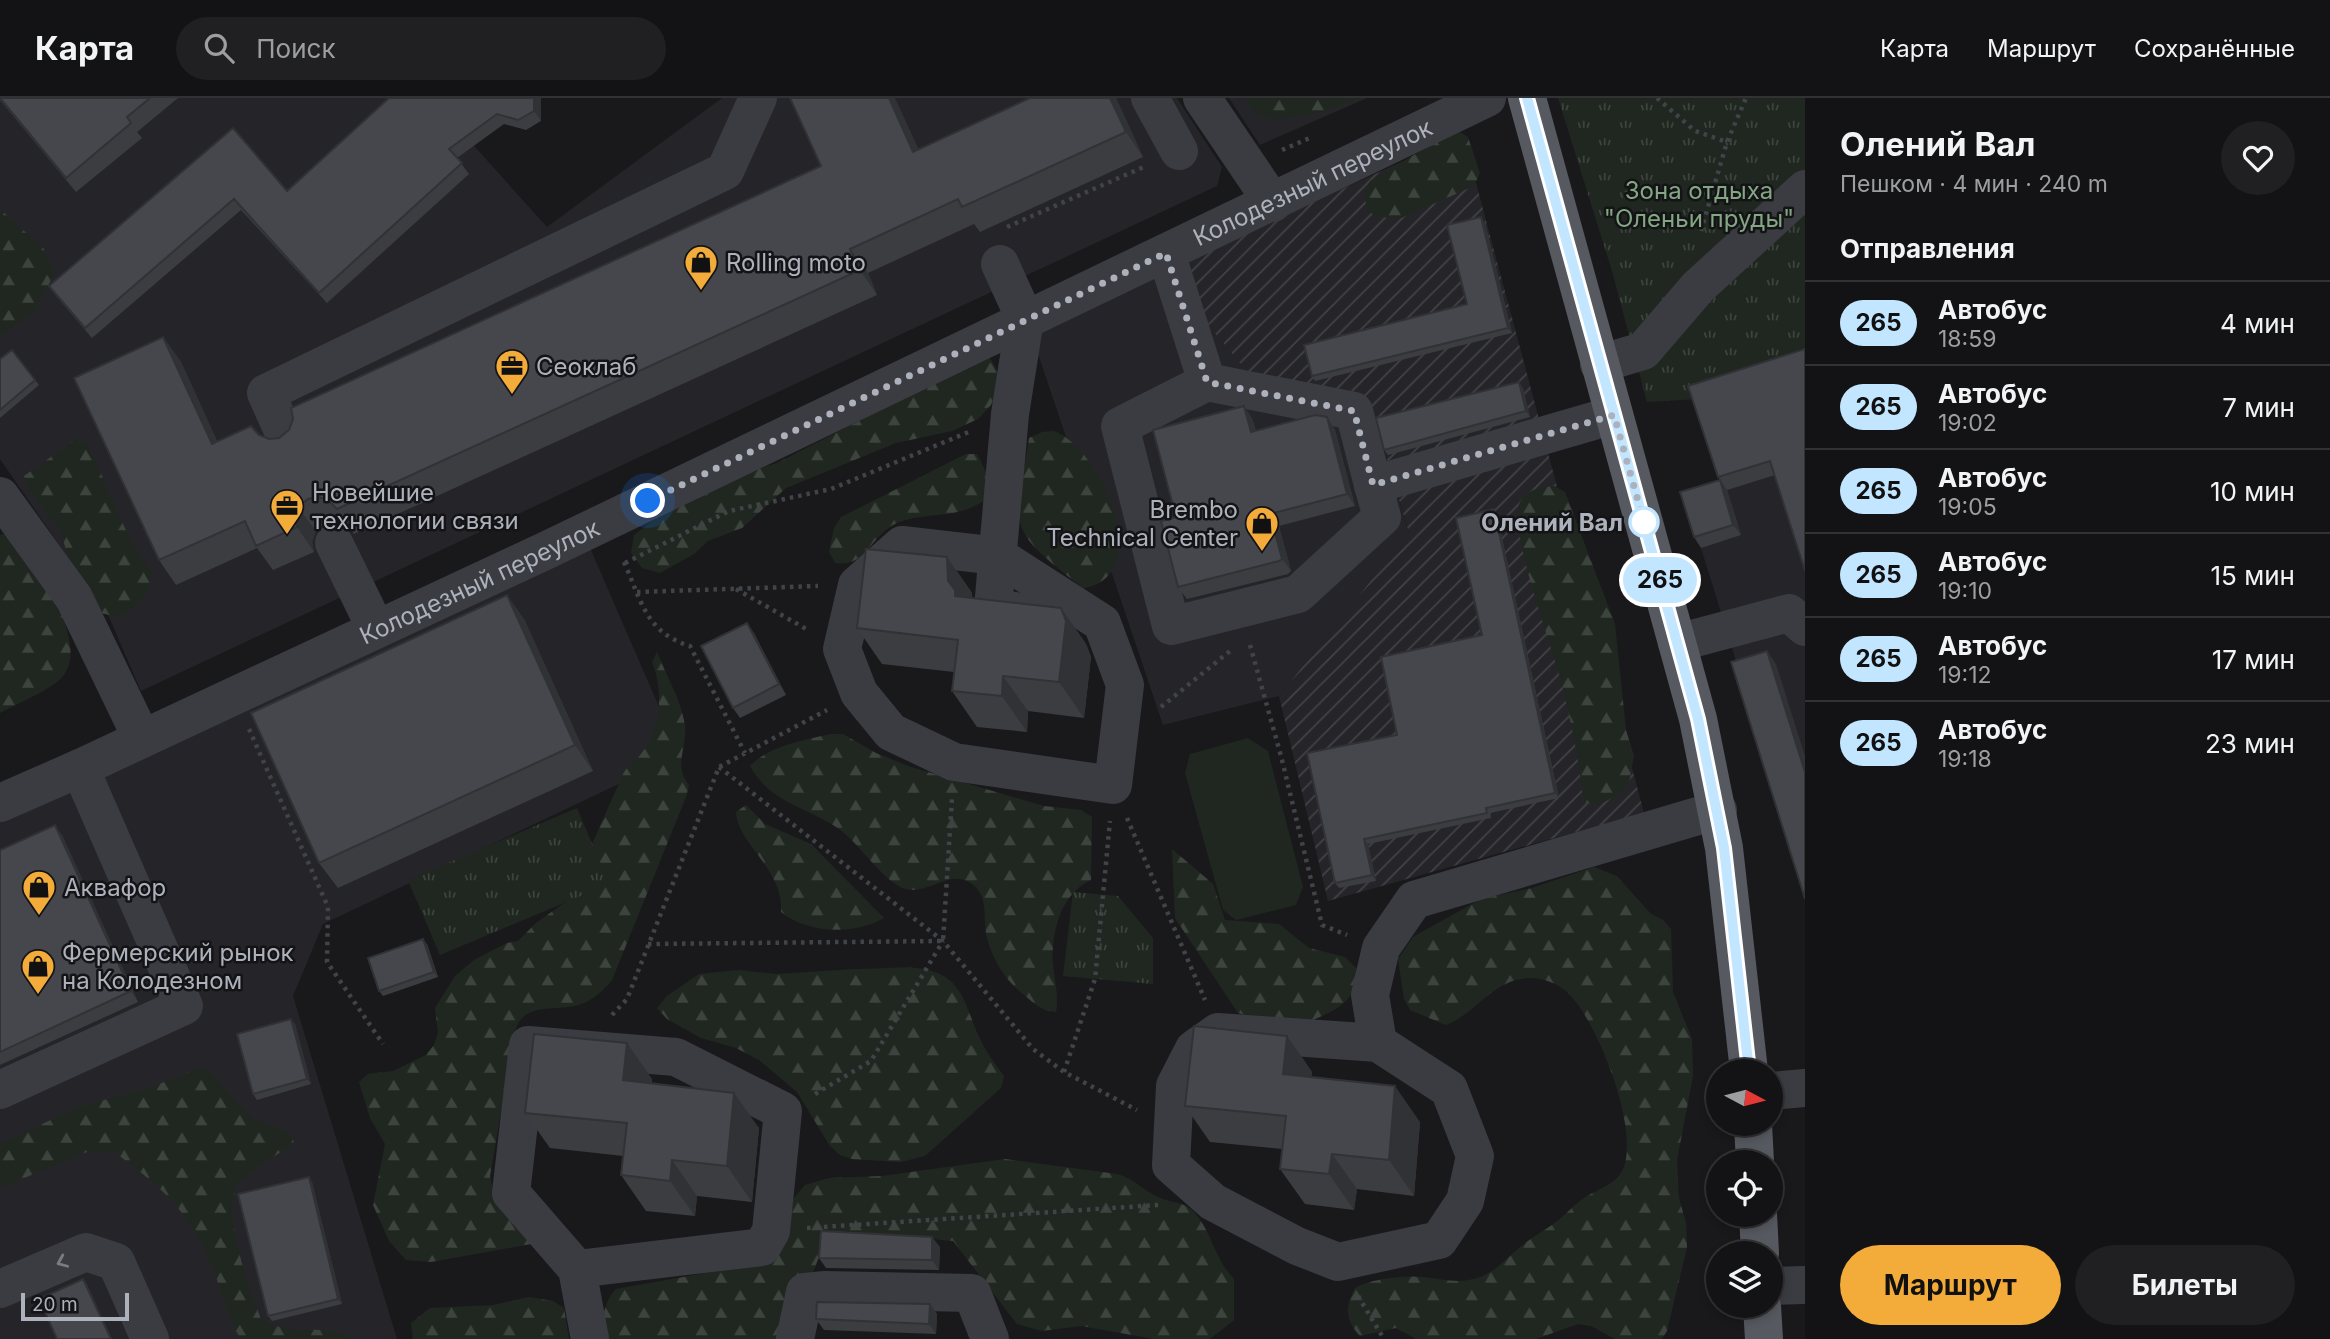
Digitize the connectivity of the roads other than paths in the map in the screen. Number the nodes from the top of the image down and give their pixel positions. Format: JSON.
{"nodes":[{"id":1,"x":758,"y":98,"type":"edge"},
{"id":2,"x":1150,"y":98,"type":"edge"},
{"id":3,"x":1202,"y":98,"type":"edge"},
{"id":4,"x":1486,"y":98,"type":"edge"},
{"id":5,"x":1527,"y":98,"type":"edge"},
{"id":6,"x":1179,"y":151,"type":"road end"},
{"id":7,"x":1805,"y":189,"type":"edge"},
{"id":8,"x":1273,"y":203,"type":"junction"},
{"id":9,"x":1166,"y":253,"type":"junction"},
{"id":10,"x":1000,"y":264,"type":"road end"},
{"id":11,"x":1025,"y":319,"type":"junction"},
{"id":12,"x":1599,"y":364,"type":"junction"},
{"id":13,"x":1207,"y":382,"type":"junction"},
{"id":14,"x":1614,"y":415,"type":"junction"},
{"id":15,"x":288,"y":442,"type":"edge"},
{"id":16,"x":1373,"y":485,"type":"junction"},
{"id":17,"x":0,"y":496,"type":"edge"},
{"id":18,"x":334,"y":542,"type":"edge"},
{"id":19,"x":998,"y":556,"type":"junction"},
{"id":20,"x":1805,"y":627,"type":"edge"},
{"id":21,"x":376,"y":629,"type":"junction"},
{"id":22,"x":1677,"y":643,"type":"junction"},
{"id":23,"x":142,"y":739,"type":"junction"},
{"id":24,"x":80,"y":768,"type":"junction"},
{"id":25,"x":0,"y":803,"type":"edge"},
{"id":26,"x":1718,"y":810,"type":"junction"},
{"id":27,"x":1378,"y":1043,"type":"junction"},
{"id":28,"x":1748,"y":1059,"type":"edge"},
{"id":29,"x":1805,"y":1088,"type":"edge"},
{"id":30,"x":0,"y":1090,"type":"edge"},
{"id":31,"x":1783,"y":1090,"type":"edge"},
{"id":32,"x":577,"y":1269,"type":"junction"},
{"id":33,"x":1805,"y":1285,"type":"edge"},
{"id":34,"x":1783,"y":1286,"type":"edge"},
{"id":35,"x":0,"y":1289,"type":"edge"},
{"id":36,"x":1763,"y":1318,"type":"edge"},
{"id":37,"x":150,"y":1339,"type":"edge"},
{"id":38,"x":590,"y":1339,"type":"edge"},
{"id":39,"x":795,"y":1339,"type":"edge"},
{"id":40,"x":990,"y":1339,"type":"edge"},
{"id":41,"x":1764,"y":1339,"type":"edge"}],
"edges":[{"from":1,"to":15,"type":"street"},
{"from":2,"to":6,"type":"street"},
{"from":3,"to":8,"type":"street"},
{"from":4,"to":8,"type":"street","name":"Колодезный переулок"},
{"from":5,"to":12,"type":"main road"},
{"from":7,"to":12,"type":"street"},
{"from":8,"to":9,"type":"street","name":"Колодезный переулок"},
{"from":9,"to":11,"type":"street","name":"Колодезный переулок"},
{"from":9,"to":13,"type":"street"},
{"from":10,"to":11,"type":"street"},
{"from":11,"to":19,"type":"street"},
{"from":11,"to":21,"type":"street","name":"Колодезный переулок"},
{"from":12,"to":14,"type":"main road"},
{"from":13,"to":16,"type":"street"},
{"from":13,"to":16,"type":"street"},
{"from":14,"to":16,"type":"street"},
{"from":14,"to":22,"type":"main road"},
{"from":17,"to":23,"type":"street"},
{"from":18,"to":21,"type":"street"},
{"from":19,"to":19,"type":"street"},
{"from":20,"to":22,"type":"street"},
{"from":21,"to":23,"type":"street","name":"Колодезный переулок"},
{"from":22,"to":26,"type":"main road"},
{"from":23,"to":24,"type":"street","name":"Колодезный переулок"},
{"from":24,"to":25,"type":"street","name":"Колодезный переулок"},
{"from":24,"to":30,"type":"street"},
{"from":26,"to":27,"type":"street"},
{"from":26,"to":28,"type":"main road"},
{"from":27,"to":27,"type":"street"},
{"from":29,"to":31,"type":"street"},
{"from":32,"to":32,"type":"street"},
{"from":32,"to":38,"type":"street"},
{"from":33,"to":34,"type":"street"},
{"from":37,"to":35,"type":"street","one_way":true},
{"from":36,"to":41,"type":"main road"},
{"from":39,"to":40,"type":"street"}]}
